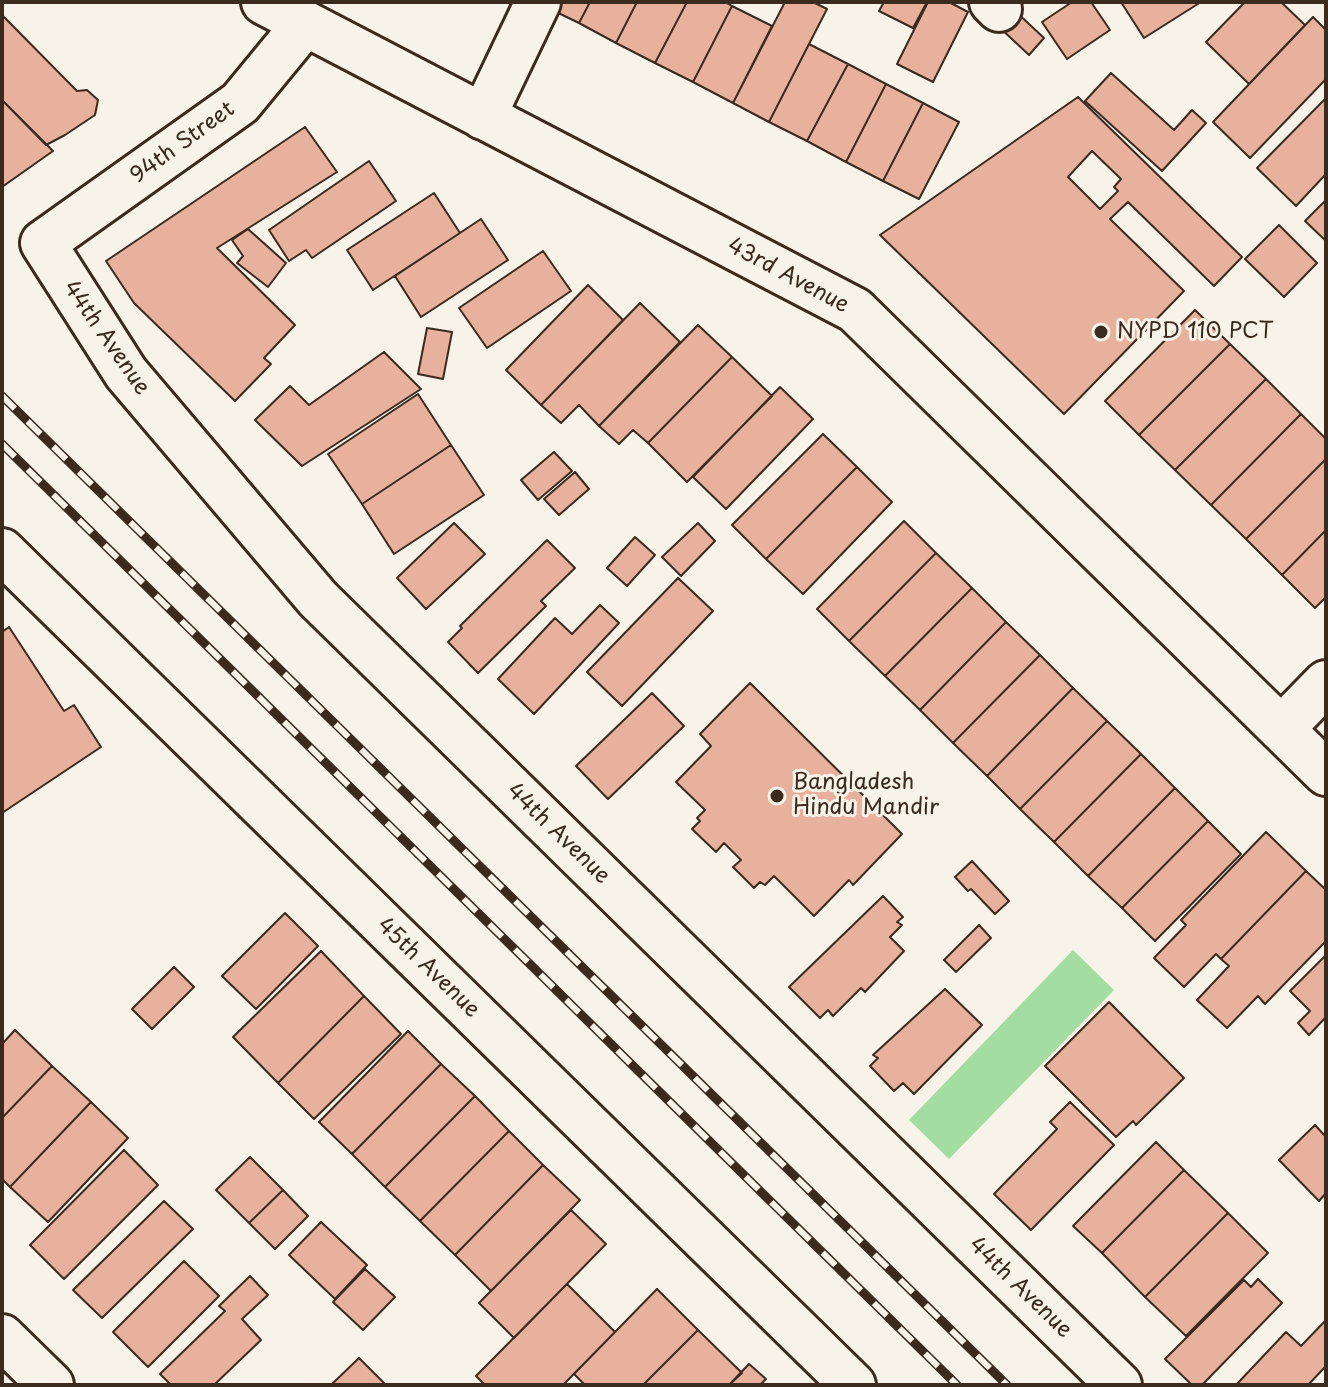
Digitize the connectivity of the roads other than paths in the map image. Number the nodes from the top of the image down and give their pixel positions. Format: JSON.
{"nodes":[{"id":1,"x":264,"y":2,"type":"edge"},
{"id":2,"x":538,"y":2,"type":"edge"},
{"id":3,"x":305,"y":24,"type":"junction"},
{"id":4,"x":483,"y":117,"type":"junction"},
{"id":5,"x":43,"y":243,"type":"joint"},
{"id":6,"x":2,"y":551,"type":"edge"},
{"id":7,"x":1326,"y":683,"type":"edge"},
{"id":8,"x":1281,"y":729,"type":"junction"},
{"id":9,"x":1326,"y":773,"type":"edge"},
{"id":10,"x":2,"y":1337,"type":"edge"},
{"id":11,"x":51,"y":1385,"type":"edge"},
{"id":12,"x":853,"y":1385,"type":"edge"},
{"id":13,"x":1119,"y":1385,"type":"edge"}],
"edges":[{"from":1,"to":3,"type":"street","name":"43rd Avenue"},
{"from":2,"to":4,"type":"street"},
{"from":3,"to":4,"type":"street","name":"43rd Avenue"},
{"from":3,"to":5,"type":"street","name":"94th Street"},
{"from":4,"to":8,"type":"street","name":"43rd Avenue"},
{"from":5,"to":13,"type":"street","name":"44th Avenue"},
{"from":6,"to":12,"type":"street","name":"45th Avenue"},
{"from":7,"to":8,"type":"street"},
{"from":8,"to":9,"type":"street","name":"43rd Avenue"},
{"from":10,"to":11,"type":"street"}]}
